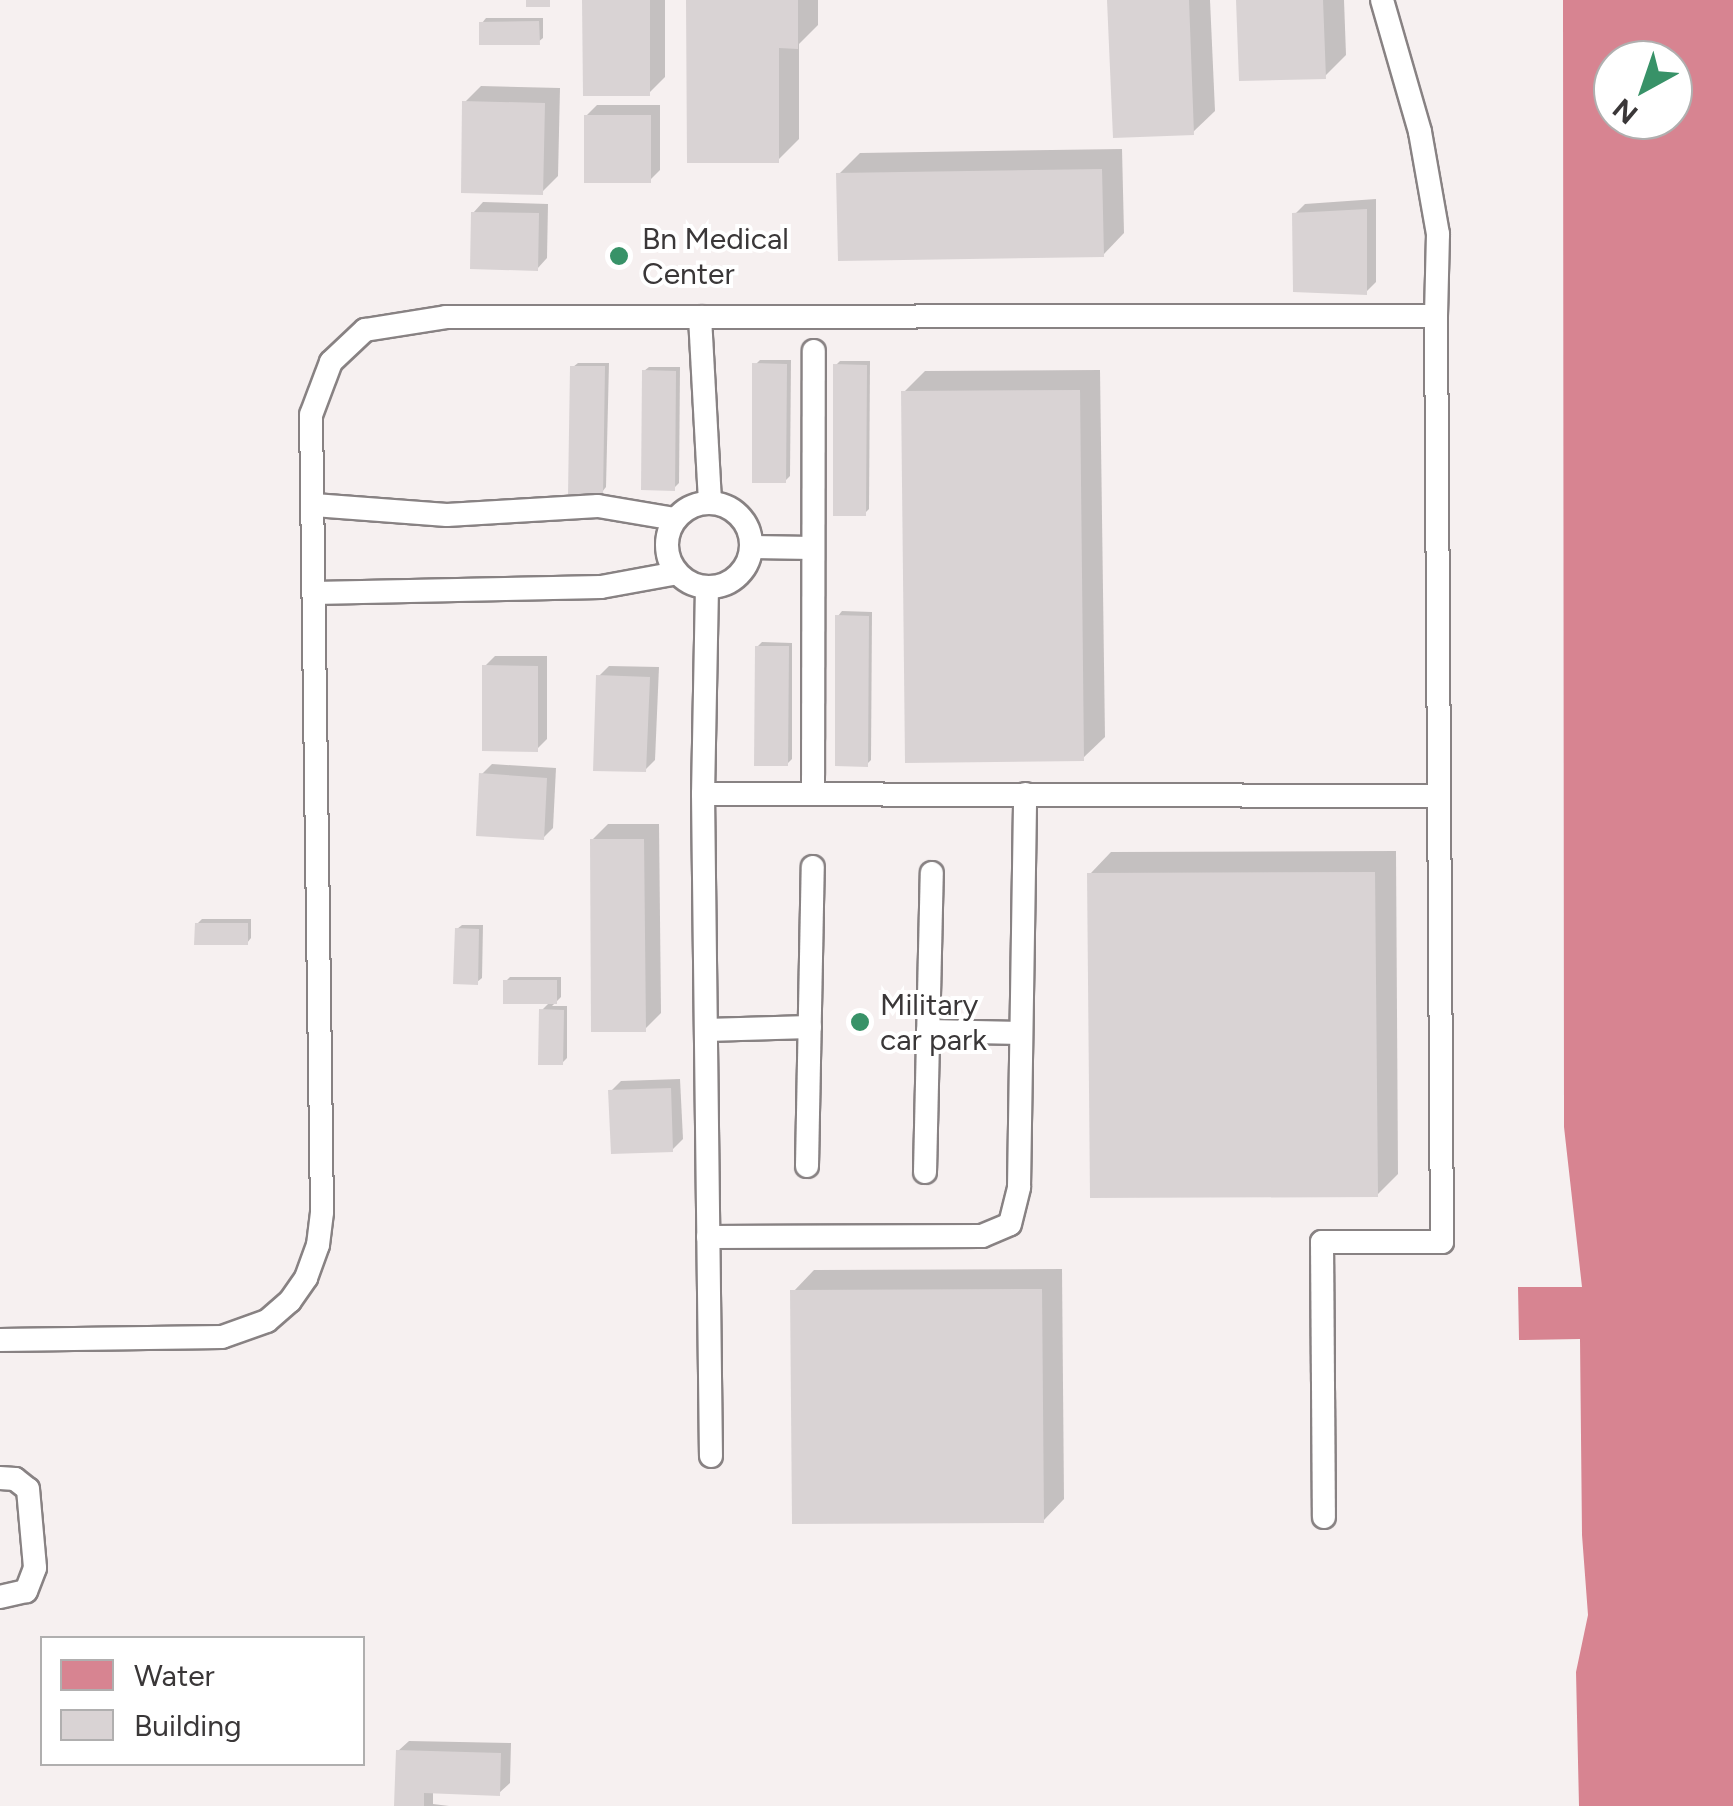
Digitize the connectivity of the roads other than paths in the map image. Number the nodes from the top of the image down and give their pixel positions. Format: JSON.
{"nodes":[{"id":1,"x":1382,"y":0,"type":"edge"},
{"id":2,"x":1436,"y":316,"type":"junction"},
{"id":3,"x":700,"y":317,"type":"junction"},
{"id":4,"x":814,"y":351,"type":"dead end"},
{"id":5,"x":710,"y":502,"type":"junction"},
{"id":6,"x":314,"y":505,"type":"junction"},
{"id":7,"x":676,"y":519,"type":"junction"},
{"id":8,"x":752,"y":547,"type":"junction"},
{"id":9,"x":813,"y":548,"type":"junction"},
{"id":10,"x":677,"y":573,"type":"junction"},
{"id":11,"x":707,"y":587,"type":"junction"},
{"id":12,"x":314,"y":593,"type":"junction"},
{"id":13,"x":703,"y":794,"type":"junction"},
{"id":14,"x":813,"y":794,"type":"junction"},
{"id":15,"x":1025,"y":794,"type":"junction"},
{"id":16,"x":1439,"y":796,"type":"junction"},
{"id":17,"x":814,"y":867,"type":"dead end"},
{"id":18,"x":932,"y":872,"type":"dead end"},
{"id":19,"x":810,"y":1027,"type":"junction"},
{"id":20,"x":706,"y":1030,"type":"junction"},
{"id":21,"x":928,"y":1031,"type":"junction"},
{"id":22,"x":1021,"y":1033,"type":"junction"},
{"id":23,"x":806,"y":1166,"type":"dead end"},
{"id":24,"x":925,"y":1172,"type":"dead end"},
{"id":25,"x":708,"y":1237,"type":"junction"},
{"id":26,"x":0,"y":1340,"type":"edge"},
{"id":27,"x":712,"y":1456,"type":"dead end"},
{"id":28,"x":0,"y":1478,"type":"edge"},
{"id":29,"x":1324,"y":1517,"type":"dead end"},
{"id":30,"x":0,"y":1598,"type":"edge"}],
"edges":[{"from":1,"to":2,"type":"lane"},
{"from":2,"to":3,"type":"lane"},
{"from":2,"to":16,"type":"lane"},
{"from":3,"to":5,"type":"lane"},
{"from":3,"to":6,"type":"lane"},
{"from":4,"to":9,"type":"lane"},
{"from":5,"to":7,"type":"lane"},
{"from":5,"to":8,"type":"lane"},
{"from":6,"to":7,"type":"lane"},
{"from":6,"to":12,"type":"lane"},
{"from":7,"to":10,"type":"lane"},
{"from":8,"to":9,"type":"lane"},
{"from":8,"to":11,"type":"lane"},
{"from":9,"to":14,"type":"lane"},
{"from":10,"to":11,"type":"lane"},
{"from":10,"to":12,"type":"lane"},
{"from":11,"to":13,"type":"lane"},
{"from":12,"to":26,"type":"lane"},
{"from":13,"to":14,"type":"lane"},
{"from":13,"to":20,"type":"lane"},
{"from":14,"to":15,"type":"lane"},
{"from":15,"to":16,"type":"lane"},
{"from":15,"to":22,"type":"lane"},
{"from":16,"to":29,"type":"lane"},
{"from":17,"to":19,"type":"lane"},
{"from":18,"to":21,"type":"lane"},
{"from":19,"to":20,"type":"lane"},
{"from":19,"to":23,"type":"lane"},
{"from":20,"to":25,"type":"lane"},
{"from":21,"to":22,"type":"lane"},
{"from":21,"to":24,"type":"lane"},
{"from":22,"to":25,"type":"lane"},
{"from":25,"to":27,"type":"lane"},
{"from":28,"to":30,"type":"lane"}]}
